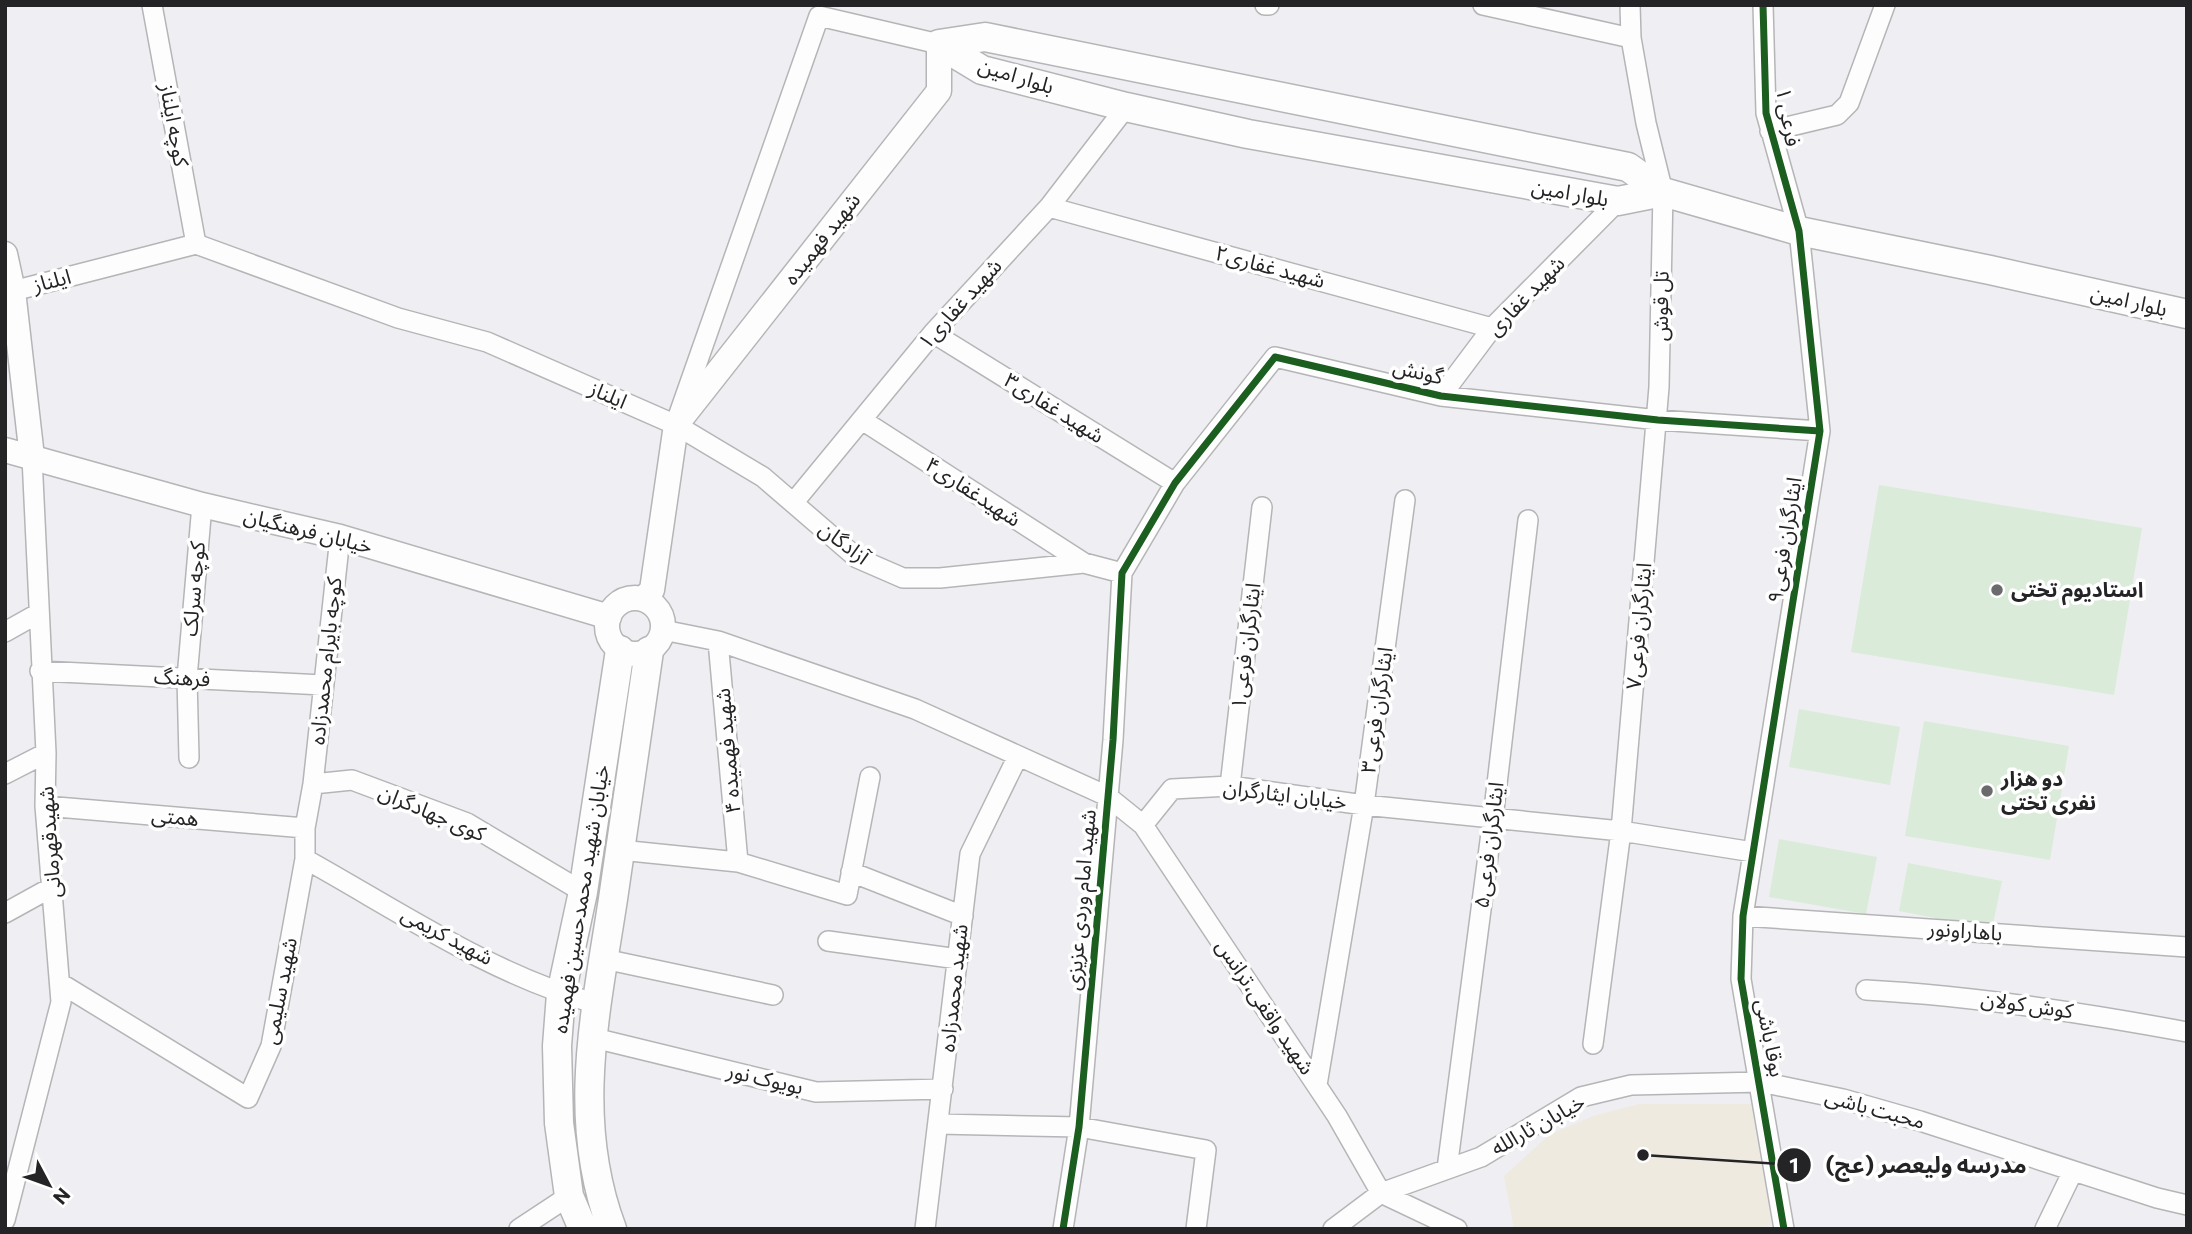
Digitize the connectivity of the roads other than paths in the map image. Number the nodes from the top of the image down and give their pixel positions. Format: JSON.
{"nodes":[{"id":1,"x":152,"y":5,"type":"edge"},
{"id":2,"x":1483,"y":5,"type":"edge"},
{"id":3,"x":1630,"y":5,"type":"edge"},
{"id":4,"x":1763,"y":5,"type":"edge"},
{"id":5,"x":1885,"y":5,"type":"edge"},
{"id":6,"x":818,"y":11,"type":"edge"},
{"id":7,"x":1630,"y":38,"type":"junction"},
{"id":8,"x":939,"y":44,"type":"junction"},
{"id":9,"x":1126,"y":107,"type":"junction"},
{"id":10,"x":1770,"y":131,"type":"junction"},
{"id":11,"x":1663,"y":192,"type":"junction"},
{"id":12,"x":1618,"y":201,"type":"junction"},
{"id":13,"x":1049,"y":207,"type":"junction"},
{"id":14,"x":1798,"y":232,"type":"junction"},
{"id":15,"x":196,"y":244,"type":"junction"},
{"id":16,"x":5,"y":254,"type":"edge"},
{"id":17,"x":13,"y":291,"type":"junction"},
{"id":18,"x":2187,"y":314,"type":"edge"},
{"id":19,"x":1492,"y":328,"type":"junction"},
{"id":20,"x":933,"y":333,"type":"junction"},
{"id":21,"x":1441,"y":396,"type":"junction"},
{"id":22,"x":862,"y":420,"type":"junction"},
{"id":23,"x":1658,"y":421,"type":"junction"},
{"id":24,"x":676,"y":425,"type":"junction"},
{"id":25,"x":1820,"y":431,"type":"junction"},
{"id":26,"x":5,"y":450,"type":"edge"},
{"id":27,"x":32,"y":457,"type":"junction"},
{"id":28,"x":1175,"y":483,"type":"junction"},
{"id":29,"x":1405,"y":500,"type":"dead end"},
{"id":30,"x":794,"y":502,"type":"junction"},
{"id":31,"x":202,"y":505,"type":"junction"},
{"id":32,"x":1262,"y":507,"type":"dead end"},
{"id":33,"x":1528,"y":520,"type":"dead end"},
{"id":34,"x":340,"y":537,"type":"junction"},
{"id":35,"x":1084,"y":564,"type":"junction"},
{"id":36,"x":1122,"y":573,"type":"junction"},
{"id":37,"x":643,"y":599,"type":"junction"},
{"id":38,"x":37,"y":614,"type":"junction"},
{"id":39,"x":609,"y":617,"type":"junction"},
{"id":40,"x":5,"y":632,"type":"edge"},
{"id":41,"x":656,"y":640,"type":"junction"},
{"id":42,"x":718,"y":641,"type":"junction"},
{"id":43,"x":620,"y":650,"type":"junction"},
{"id":44,"x":40,"y":671,"type":"junction"},
{"id":45,"x":187,"y":678,"type":"junction"},
{"id":46,"x":323,"y":685,"type":"junction"},
{"id":47,"x":46,"y":753,"type":"junction"},
{"id":48,"x":189,"y":758,"type":"dead end"},
{"id":49,"x":1017,"y":758,"type":"junction"},
{"id":50,"x":5,"y":774,"type":"edge"},
{"id":51,"x":870,"y":777,"type":"dead end"},
{"id":52,"x":313,"y":784,"type":"junction"},
{"id":53,"x":1230,"y":786,"type":"junction"},
{"id":54,"x":1107,"y":796,"type":"junction"},
{"id":55,"x":1364,"y":805,"type":"junction"},
{"id":56,"x":45,"y":806,"type":"junction"},
{"id":57,"x":1493,"y":818,"type":"junction"},
{"id":58,"x":1143,"y":825,"type":"junction"},
{"id":59,"x":305,"y":828,"type":"junction"},
{"id":60,"x":1621,"y":831,"type":"junction"},
{"id":61,"x":620,"y":850,"type":"junction"},
{"id":62,"x":1753,"y":852,"type":"junction"},
{"id":63,"x":304,"y":859,"type":"junction"},
{"id":64,"x":738,"y":862,"type":"junction"},
{"id":65,"x":851,"y":872,"type":"junction"},
{"id":66,"x":54,"y":886,"type":"junction"},
{"id":67,"x":583,"y":891,"type":"junction"},
{"id":68,"x":5,"y":914,"type":"edge"},
{"id":69,"x":963,"y":916,"type":"junction"},
{"id":70,"x":1743,"y":916,"type":"junction"},
{"id":71,"x":828,"y":941,"type":"dead end"},
{"id":72,"x":2187,"y":947,"type":"edge"},
{"id":73,"x":604,"y":959,"type":"junction"},
{"id":74,"x":958,"y":959,"type":"junction"},
{"id":75,"x":60,"y":983,"type":"junction"},
{"id":76,"x":1866,"y":990,"type":"dead end"},
{"id":77,"x":561,"y":994,"type":"junction"},
{"id":78,"x":773,"y":995,"type":"dead end"},
{"id":79,"x":594,"y":1003,"type":"junction"},
{"id":80,"x":2187,"y":1032,"type":"edge"},
{"id":81,"x":590,"y":1037,"type":"junction"},
{"id":82,"x":1593,"y":1044,"type":"dead end"},
{"id":83,"x":1761,"y":1082,"type":"junction"},
{"id":84,"x":1317,"y":1085,"type":"junction"},
{"id":85,"x":943,"y":1089,"type":"junction"},
{"id":86,"x":938,"y":1124,"type":"junction"},
{"id":87,"x":1079,"y":1127,"type":"junction"},
{"id":88,"x":1447,"y":1169,"type":"junction"},
{"id":89,"x":2073,"y":1171,"type":"junction"},
{"id":90,"x":1381,"y":1193,"type":"junction"},
{"id":91,"x":569,"y":1196,"type":"junction"},
{"id":92,"x":2187,"y":1205,"type":"edge"},
{"id":93,"x":5,"y":1220,"type":"edge"},
{"id":94,"x":519,"y":1229,"type":"edge"},
{"id":95,"x":583,"y":1229,"type":"edge"},
{"id":96,"x":612,"y":1229,"type":"edge"},
{"id":97,"x":925,"y":1229,"type":"edge"},
{"id":98,"x":1063,"y":1229,"type":"edge"},
{"id":99,"x":1196,"y":1229,"type":"edge"},
{"id":100,"x":1333,"y":1229,"type":"edge"},
{"id":101,"x":1457,"y":1229,"type":"edge"},
{"id":102,"x":1784,"y":1229,"type":"edge"},
{"id":103,"x":2045,"y":1229,"type":"edge"}],
"edges":[{"from":1,"to":15,"type":"street","name":"کوچه ایلناز"},
{"from":2,"to":7,"type":"street"},
{"from":3,"to":7,"type":"street","name":"تل قوش"},
{"from":4,"to":10,"type":"street","name":"فرعی ۱"},
{"from":5,"to":10,"type":"street"},
{"from":6,"to":8,"type":"street"},
{"from":6,"to":24,"type":"street"},
{"from":7,"to":11,"type":"street","name":"تل قوش"},
{"from":8,"to":9,"type":"main road","name":"بلوار امین"},
{"from":8,"to":11,"type":"main road","name":"بلوار امین"},
{"from":8,"to":24,"type":"street","name":"شهید فهمیده"},
{"from":9,"to":12,"type":"main road","name":"بلوار امین"},
{"from":9,"to":13,"type":"street","name":"شهید غفاری۱"},
{"from":10,"to":14,"type":"street","name":"فرعی ۱"},
{"from":11,"to":12,"type":"main road","name":"بلوار امین"},
{"from":11,"to":14,"type":"main road","name":"بلوار امین"},
{"from":11,"to":23,"type":"street","name":"تل قوش"},
{"from":12,"to":19,"type":"street","name":"شهید غفاری"},
{"from":13,"to":19,"type":"street","name":"شهید غفاری۲"},
{"from":13,"to":20,"type":"street","name":"شهید غفاری۱"},
{"from":14,"to":18,"type":"main road","name":"بلوار امین"},
{"from":14,"to":25,"type":"street","name":"ایثارگران فرعی۹"},
{"from":15,"to":17,"type":"street","name":"ایلناز"},
{"from":15,"to":24,"type":"street","name":"ایلناز"},
{"from":16,"to":17,"type":"street"},
{"from":17,"to":27,"type":"street"},
{"from":19,"to":21,"type":"street","name":"شهید غفاری"},
{"from":20,"to":22,"type":"street","name":"شهید غفاری۱"},
{"from":20,"to":28,"type":"street","name":"شهید غفاری۳"},
{"from":21,"to":23,"type":"street","name":"گونش"},
{"from":21,"to":28,"type":"street","name":"گونش"},
{"from":22,"to":30,"type":"street","name":"شهید غفاری۱"},
{"from":22,"to":35,"type":"street","name":"شهیدغفاری۴"},
{"from":23,"to":25,"type":"street","name":"گونش"},
{"from":23,"to":60,"type":"street","name":"ایثارگران فرعی۷"},
{"from":24,"to":30,"type":"street","name":"آزادگان"},
{"from":24,"to":37,"type":"street"},
{"from":25,"to":62,"type":"street","name":"ایثارگران فرعی۹"},
{"from":26,"to":27,"type":"street","name":"خیابان فرهنگیان"},
{"from":27,"to":31,"type":"street","name":"خیابان فرهنگیان"},
{"from":27,"to":38,"type":"street","name":"شهیدقهرمانی"},
{"from":28,"to":36,"type":"street","name":"گونش"},
{"from":29,"to":55,"type":"street","name":"ایثارگران فرعی۳"},
{"from":30,"to":35,"type":"street","name":"آزادگان"},
{"from":31,"to":34,"type":"street","name":"خیابان فرهنگیان"},
{"from":31,"to":45,"type":"street","name":"کوچه سرلک"},
{"from":32,"to":53,"type":"street","name":"ایثارگران فرعی۱"},
{"from":33,"to":57,"type":"street","name":"ایثارگران فرعی۵"},
{"from":34,"to":39,"type":"street","name":"خیابان فرهنگیان"},
{"from":34,"to":46,"type":"street","name":"کوچه بایرام محمدزاده"},
{"from":35,"to":36,"type":"street","name":"آزادگان"},
{"from":36,"to":54,"type":"street","name":"شهید امام وردی عزیزی"},
{"from":37,"to":39,"type":"street"},
{"from":37,"to":41,"type":"street"},
{"from":38,"to":40,"type":"street"},
{"from":38,"to":44,"type":"street","name":"شهیدقهرمانی"},
{"from":39,"to":43,"type":"street"},
{"from":41,"to":42,"type":"street"},
{"from":41,"to":43,"type":"street"},
{"from":41,"to":61,"type":"main road","name":"خیابان شهید محمدحسین فهمیده"},
{"from":42,"to":49,"type":"street"},
{"from":42,"to":64,"type":"street","name":"شهید فهمیده ۴"},
{"from":43,"to":67,"type":"main road","name":"خیابان شهید محمدحسین فهمیده"},
{"from":44,"to":45,"type":"street","name":"فرهنگ"},
{"from":44,"to":47,"type":"street","name":"شهیدقهرمانی"},
{"from":45,"to":46,"type":"street","name":"فرهنگ"},
{"from":45,"to":48,"type":"street","name":"کوچه سرلک"},
{"from":46,"to":52,"type":"street","name":"کوچه بایرام محمدزاده"},
{"from":47,"to":50,"type":"street"},
{"from":47,"to":56,"type":"street","name":"شهیدقهرمانی"},
{"from":49,"to":54,"type":"street"},
{"from":49,"to":69,"type":"street","name":"شهید محمدزاده"},
{"from":51,"to":65,"type":"street"},
{"from":52,"to":59,"type":"street"},
{"from":52,"to":67,"type":"street","name":"کوی جهادگران"},
{"from":53,"to":55,"type":"street","name":"خیابان ایثارگران"},
{"from":53,"to":58,"type":"street","name":"خیابان ایثارگران"},
{"from":54,"to":58,"type":"street"},
{"from":54,"to":87,"type":"street","name":"شهید امام وردی عزیزی"},
{"from":55,"to":57,"type":"street","name":"خیابان ایثارگران"},
{"from":55,"to":84,"type":"street","name":"ایثارگران فرعی۳"},
{"from":56,"to":59,"type":"street","name":"همتی"},
{"from":56,"to":66,"type":"street","name":"شهیدقهرمانی"},
{"from":57,"to":60,"type":"street","name":"خیابان ایثارگران"},
{"from":57,"to":88,"type":"street","name":"ایثارگران فرعی۵"},
{"from":58,"to":84,"type":"street","name":"شهید واقفی،ترانس"},
{"from":59,"to":63,"type":"street","name":"شهید سلیمی"},
{"from":60,"to":62,"type":"street","name":"خیابان ایثارگران"},
{"from":60,"to":82,"type":"street","name":"ایثارگران فرعی۷"},
{"from":61,"to":64,"type":"street"},
{"from":61,"to":73,"type":"main road","name":"خیابان شهید محمدحسین فهمیده"},
{"from":62,"to":70,"type":"street","name":"بوقا باشی"},
{"from":63,"to":75,"type":"street","name":"شهید سلیمی"},
{"from":63,"to":77,"type":"street","name":"شهید کریمی"},
{"from":64,"to":65,"type":"street"},
{"from":65,"to":69,"type":"street"},
{"from":66,"to":68,"type":"street"},
{"from":66,"to":75,"type":"street","name":"شهیدقهرمانی"},
{"from":67,"to":77,"type":"main road","name":"خیابان شهید محمدحسین فهمیده"},
{"from":69,"to":74,"type":"street","name":"شهید محمدزاده"},
{"from":70,"to":72,"type":"street","name":"باهاراونور"},
{"from":70,"to":83,"type":"street","name":"بوقا باشی"},
{"from":71,"to":74,"type":"street"},
{"from":73,"to":78,"type":"street"},
{"from":73,"to":79,"type":"main road","name":"خیابان شهید محمدحسین فهمیده"},
{"from":74,"to":85,"type":"street","name":"شهید محمدزاده"},
{"from":75,"to":93,"type":"street","name":"شهیدقهرمانی"},
{"from":76,"to":80,"type":"street","name":"کوش کولان"},
{"from":77,"to":79,"type":"street","name":"شهید کریمی"},
{"from":77,"to":91,"type":"main road","name":"خیابان شهید محمدحسین فهمیده"},
{"from":79,"to":81,"type":"main road","name":"خیابان شهید محمدحسین فهمیده"},
{"from":81,"to":85,"type":"street","name":"بویوک نور"},
{"from":81,"to":96,"type":"main road","name":"خیابان شهید محمدحسین فهمیده"},
{"from":83,"to":88,"type":"street","name":"خیابان ثارالله"},
{"from":83,"to":89,"type":"street","name":"محبت باشی"},
{"from":83,"to":102,"type":"street","name":"بوقا باشی"},
{"from":84,"to":90,"type":"street","name":"شهید واقفی،ترانس"},
{"from":85,"to":86,"type":"street","name":"شهید محمدزاده"},
{"from":86,"to":87,"type":"street"},
{"from":86,"to":97,"type":"street","name":"شهید محمدزاده"},
{"from":87,"to":98,"type":"street","name":"شهید امام وردی عزیزی"},
{"from":87,"to":99,"type":"street"},
{"from":88,"to":90,"type":"street","name":"خیابان ثارالله"},
{"from":89,"to":92,"type":"street","name":"محبت باشی"},
{"from":89,"to":103,"type":"street"},
{"from":90,"to":100,"type":"street","name":"خیابان ثارالله"},
{"from":90,"to":101,"type":"street"},
{"from":91,"to":94,"type":"street"},
{"from":91,"to":95,"type":"main road","name":"خیابان شهید محمدحسین فهمیده"}]}
